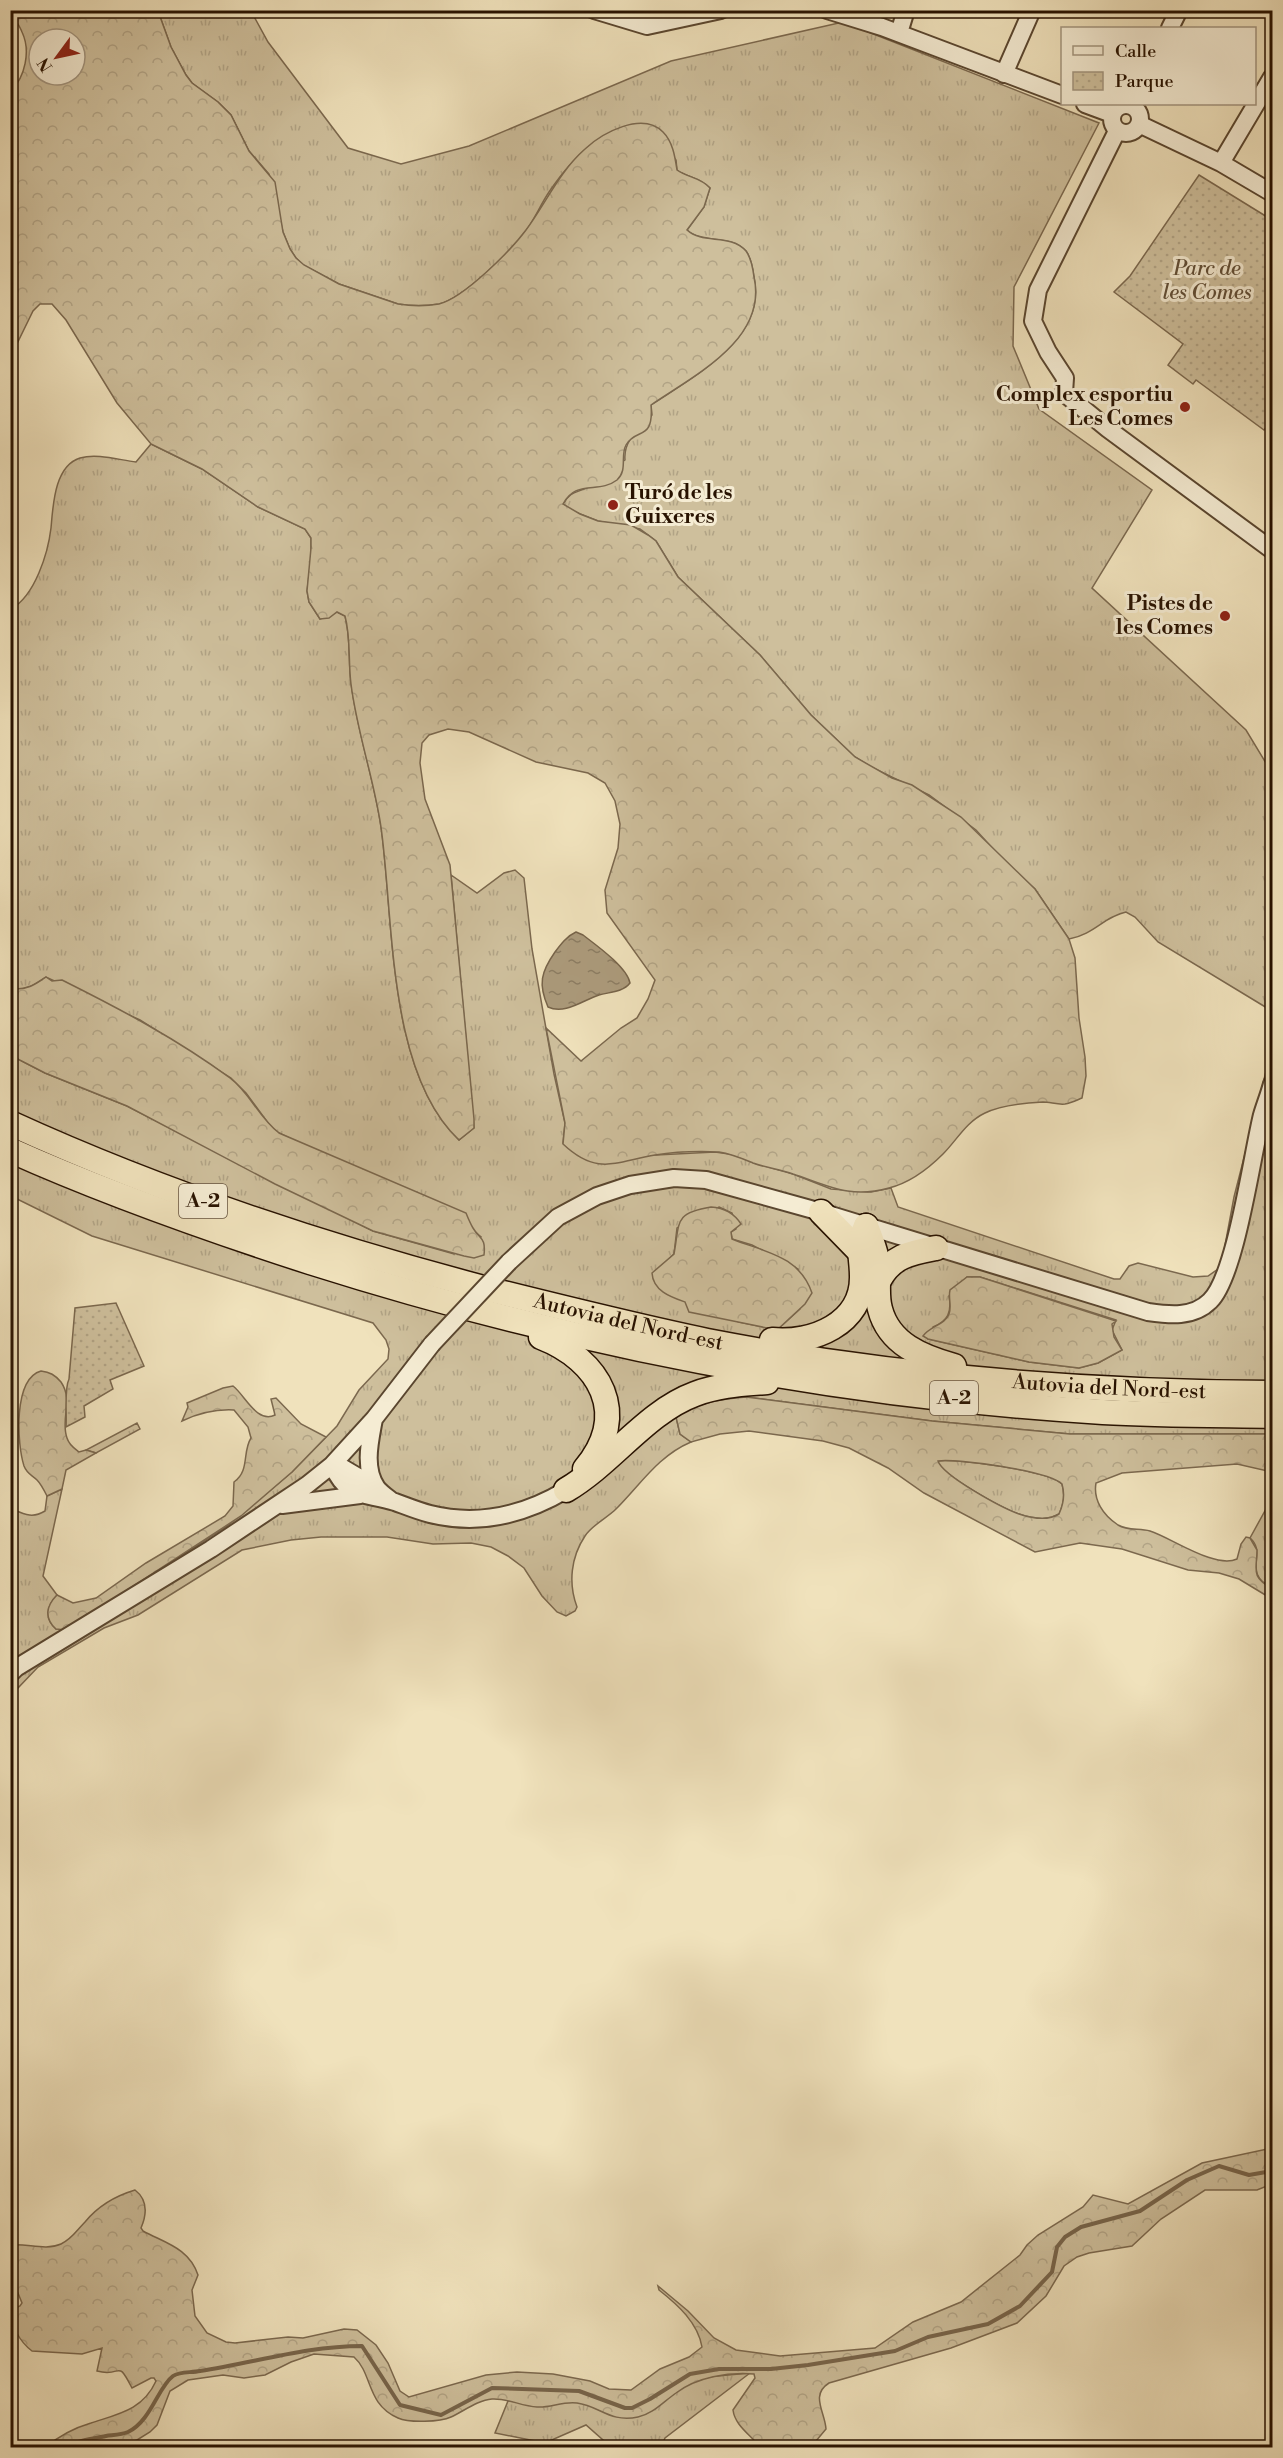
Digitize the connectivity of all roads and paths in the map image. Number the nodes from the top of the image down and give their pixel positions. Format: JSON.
{"nodes":[{"id":1,"x":721,"y":10,"type":"edge"},
{"id":2,"x":827,"y":10,"type":"edge"},
{"id":3,"x":875,"y":10,"type":"edge"},
{"id":4,"x":906,"y":10,"type":"edge"},
{"id":5,"x":1032,"y":10,"type":"edge"},
{"id":6,"x":1179,"y":10,"type":"edge"},
{"id":7,"x":603,"y":12,"type":"edge"},
{"id":8,"x":882,"y":27,"type":"junction"},
{"id":9,"x":1170,"y":27,"type":"edge"},
{"id":10,"x":899,"y":33,"type":"junction"},
{"id":11,"x":1004,"y":74,"type":"junction"},
{"id":12,"x":1272,"y":76,"type":"edge"},
{"id":13,"x":1061,"y":95,"type":"edge"},
{"id":14,"x":1256,"y":103,"type":"edge"},
{"id":15,"x":1088,"y":105,"type":"edge"},
{"id":16,"x":1132,"y":105,"type":"edge"},
{"id":17,"x":1255,"y":105,"type":"edge"},
{"id":18,"x":1112,"y":114,"type":"junction"},
{"id":19,"x":1139,"y":124,"type":"junction"},
{"id":20,"x":1117,"y":131,"type":"junction"},
{"id":21,"x":1221,"y":163,"type":"junction"},
{"id":22,"x":1272,"y":193,"type":"edge"},
{"id":23,"x":1272,"y":550,"type":"edge"},
{"id":24,"x":1272,"y":1084,"type":"edge"},
{"id":25,"x":10,"y":1123,"type":"edge"},
{"id":26,"x":10,"y":1150,"type":"edge"},
{"id":27,"x":821,"y":1212,"type":"junction"},
{"id":28,"x":866,"y":1226,"type":"junction"},
{"id":29,"x":936,"y":1248,"type":"junction"},
{"id":30,"x":858,"y":1250,"type":"junction"},
{"id":31,"x":879,"y":1280,"type":"junction"},
{"id":32,"x":504,"y":1318,"type":"junction"},
{"id":33,"x":708,"y":1341,"type":"junction"},
{"id":34,"x":805,"y":1379,"type":"junction"},
{"id":35,"x":986,"y":1379,"type":"junction"},
{"id":36,"x":1272,"y":1393,"type":"edge"},
{"id":37,"x":1272,"y":1416,"type":"edge"},
{"id":38,"x":374,"y":1419,"type":"junction"},
{"id":39,"x":332,"y":1465,"type":"junction"},
{"id":40,"x":377,"y":1488,"type":"junction"},
{"id":41,"x":566,"y":1490,"type":"junction"},
{"id":42,"x":360,"y":1495,"type":"junction"},
{"id":43,"x":392,"y":1501,"type":"junction"},
{"id":44,"x":278,"y":1506,"type":"junction"},
{"id":45,"x":10,"y":1674,"type":"edge"}],
"edges":[{"from":1,"to":7,"type":"street"},
{"from":2,"to":8,"type":"street"},
{"from":3,"to":8,"type":"street"},
{"from":4,"to":10,"type":"street"},
{"from":5,"to":11,"type":"street"},
{"from":6,"to":9,"type":"street"},
{"from":8,"to":10,"type":"street"},
{"from":10,"to":11,"type":"street"},
{"from":11,"to":13,"type":"street"},
{"from":12,"to":14,"type":"street"},
{"from":15,"to":18,"type":"street"},
{"from":16,"to":18,"type":"street"},
{"from":16,"to":19,"type":"street"},
{"from":17,"to":21,"type":"street"},
{"from":18,"to":20,"type":"street"},
{"from":19,"to":20,"type":"street"},
{"from":19,"to":21,"type":"street"},
{"from":20,"to":23,"type":"street"},
{"from":21,"to":22,"type":"street"},
{"from":24,"to":29,"type":"street"},
{"from":25,"to":33,"type":"highway","name":"Autovia del Nord-est","number":"A-2"},
{"from":26,"to":32,"type":"highway","name":"Autovia del Nord-est","number":"A-2"},
{"from":27,"to":28,"type":"street"},
{"from":27,"to":30,"type":"highway"},
{"from":27,"to":38,"type":"street","bridge":true},
{"from":28,"to":29,"type":"street"},
{"from":28,"to":30,"type":"highway"},
{"from":28,"to":31,"type":"highway"},
{"from":29,"to":31,"type":"highway"},
{"from":30,"to":33,"type":"highway"},
{"from":31,"to":35,"type":"highway"},
{"from":32,"to":34,"type":"highway","name":"Autovia del Nord-est","number":"A-2"},
{"from":32,"to":41,"type":"highway"},
{"from":33,"to":35,"type":"highway","name":"Autovia del Nord-est","number":"A-2"},
{"from":34,"to":37,"type":"highway","name":"Autovia del Nord-est","number":"A-2"},
{"from":34,"to":41,"type":"highway"},
{"from":35,"to":36,"type":"highway","name":"Autovia del Nord-est","number":"A-2"},
{"from":38,"to":39,"type":"street"},
{"from":38,"to":40,"type":"street"},
{"from":39,"to":40,"type":"street"},
{"from":39,"to":42,"type":"street"},
{"from":39,"to":44,"type":"street"},
{"from":40,"to":43,"type":"street"},
{"from":41,"to":43,"type":"street"},
{"from":42,"to":43,"type":"street"},
{"from":42,"to":44,"type":"street"},
{"from":44,"to":45,"type":"street"}]}
